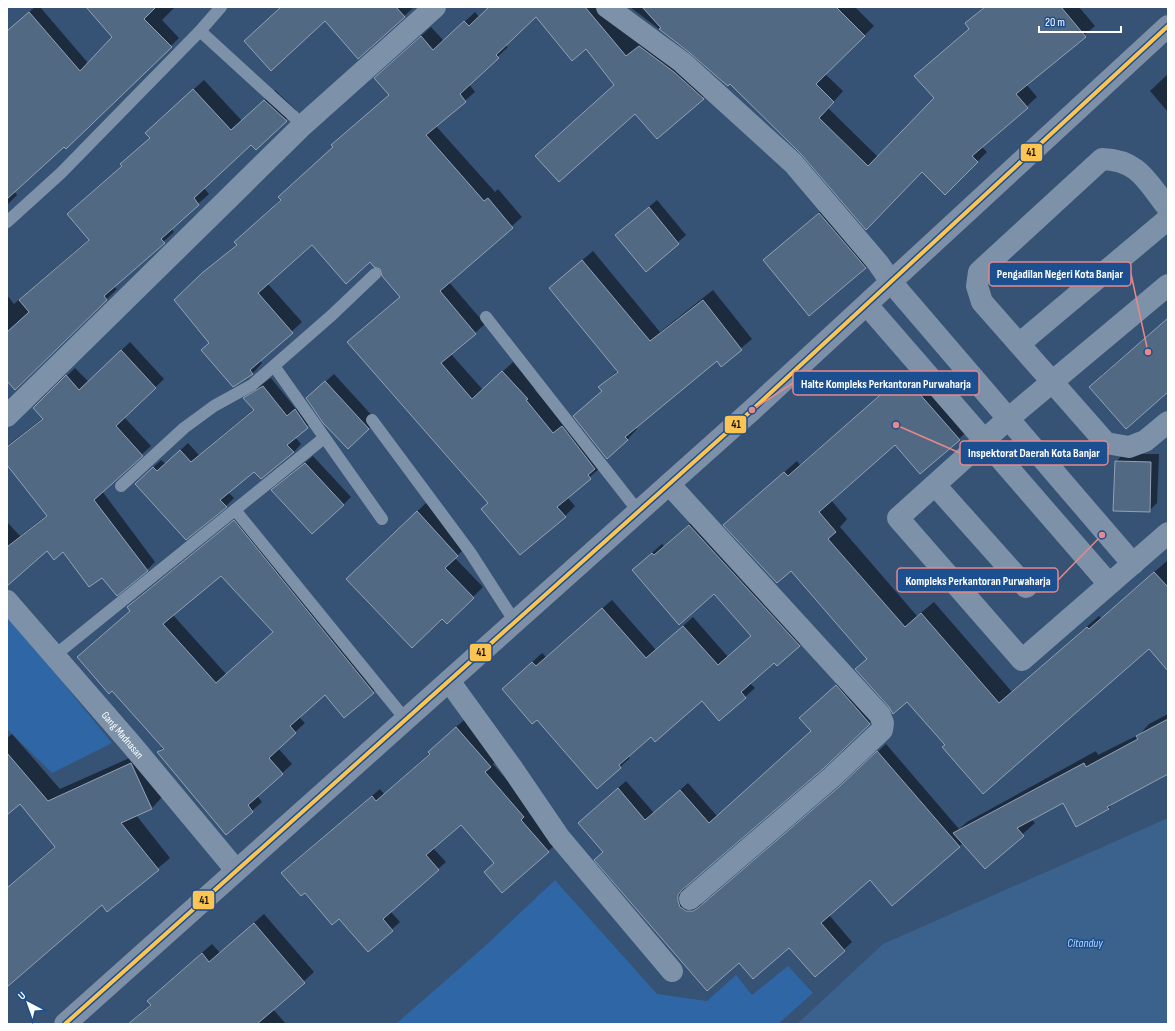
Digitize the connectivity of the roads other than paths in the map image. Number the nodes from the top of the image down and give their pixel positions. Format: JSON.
{"nodes":[{"id":1,"x":221,"y":7,"type":"edge"},
{"id":2,"x":435,"y":7,"type":"edge"},
{"id":3,"x":607,"y":7,"type":"edge"},
{"id":4,"x":1168,"y":26,"type":"edge"},
{"id":5,"x":200,"y":31,"type":"junction"},
{"id":6,"x":303,"y":125,"type":"junction"},
{"id":7,"x":1168,"y":208,"type":"edge"},
{"id":8,"x":1168,"y":218,"type":"edge"},
{"id":9,"x":7,"y":222,"type":"edge"},
{"id":10,"x":375,"y":274,"type":"dead end"},
{"id":11,"x":891,"y":282,"type":"junction"},
{"id":12,"x":1168,"y":285,"type":"edge"},
{"id":13,"x":867,"y":304,"type":"junction"},
{"id":14,"x":486,"y":317,"type":"dead end"},
{"id":15,"x":1019,"y":344,"type":"junction"},
{"id":16,"x":274,"y":366,"type":"junction"},
{"id":17,"x":1053,"y":381,"type":"junction"},
{"id":18,"x":7,"y":416,"type":"edge"},
{"id":19,"x":1009,"y":418,"type":"junction"},
{"id":20,"x":372,"y":420,"type":"dead end"},
{"id":21,"x":1168,"y":422,"type":"edge"},
{"id":22,"x":324,"y":438,"type":"junction"},
{"id":23,"x":985,"y":441,"type":"junction"},
{"id":24,"x":668,"y":484,"type":"junction"},
{"id":25,"x":935,"y":485,"type":"junction"},
{"id":26,"x":121,"y":486,"type":"dead end"},
{"id":27,"x":235,"y":510,"type":"junction"},
{"id":28,"x":638,"y":511,"type":"junction"},
{"id":29,"x":382,"y":519,"type":"dead end"},
{"id":30,"x":1166,"y":540,"type":"edge"},
{"id":31,"x":1132,"y":564,"type":"junction"},
{"id":32,"x":1109,"y":584,"type":"junction"},
{"id":33,"x":1026,"y":587,"type":"dead end"},
{"id":34,"x":7,"y":601,"type":"edge"},
{"id":35,"x":515,"y":622,"type":"junction"},
{"id":36,"x":54,"y":656,"type":"junction"},
{"id":37,"x":449,"y":681,"type":"junction"},
{"id":38,"x":406,"y":720,"type":"junction"},
{"id":39,"x":236,"y":870,"type":"junction"},
{"id":40,"x":690,"y":899,"type":"dead end"},
{"id":41,"x":672,"y":971,"type":"dead end"},
{"id":42,"x":65,"y":1024,"type":"edge"}],
"edges":[{"from":1,"to":5,"type":"lane"},
{"from":2,"to":6,"type":"street"},
{"from":3,"to":11,"type":"street"},
{"from":4,"to":11,"type":"highway"},
{"from":5,"to":6,"type":"lane"},
{"from":5,"to":9,"type":"lane"},
{"from":6,"to":18,"type":"street"},
{"from":7,"to":15,"type":"street"},
{"from":8,"to":15,"type":"street"},
{"from":10,"to":16,"type":"lane"},
{"from":11,"to":13,"type":"highway"},
{"from":11,"to":19,"type":"street"},
{"from":12,"to":17,"type":"street"},
{"from":13,"to":23,"type":"street"},
{"from":13,"to":24,"type":"highway"},
{"from":14,"to":28,"type":"lane"},
{"from":15,"to":17,"type":"street"},
{"from":16,"to":22,"type":"lane"},
{"from":16,"to":26,"type":"lane"},
{"from":17,"to":19,"type":"street"},
{"from":17,"to":21,"type":"street"},
{"from":19,"to":23,"type":"street"},
{"from":19,"to":31,"type":"street"},
{"from":20,"to":35,"type":"lane"},
{"from":22,"to":27,"type":"lane"},
{"from":22,"to":29,"type":"lane"},
{"from":23,"to":25,"type":"street"},
{"from":23,"to":32,"type":"street"},
{"from":24,"to":28,"type":"highway"},
{"from":24,"to":40,"type":"street"},
{"from":25,"to":32,"type":"street"},
{"from":25,"to":33,"type":"street"},
{"from":27,"to":36,"type":"lane"},
{"from":27,"to":38,"type":"lane"},
{"from":28,"to":35,"type":"highway"},
{"from":30,"to":31,"type":"street"},
{"from":31,"to":32,"type":"street"},
{"from":34,"to":36,"type":"street","name":"Gang Madnasan"},
{"from":35,"to":37,"type":"highway"},
{"from":36,"to":39,"type":"street","name":"Gang Madnasan"},
{"from":37,"to":38,"type":"highway"},
{"from":37,"to":41,"type":"street"},
{"from":38,"to":39,"type":"highway"},
{"from":39,"to":42,"type":"highway"}]}
